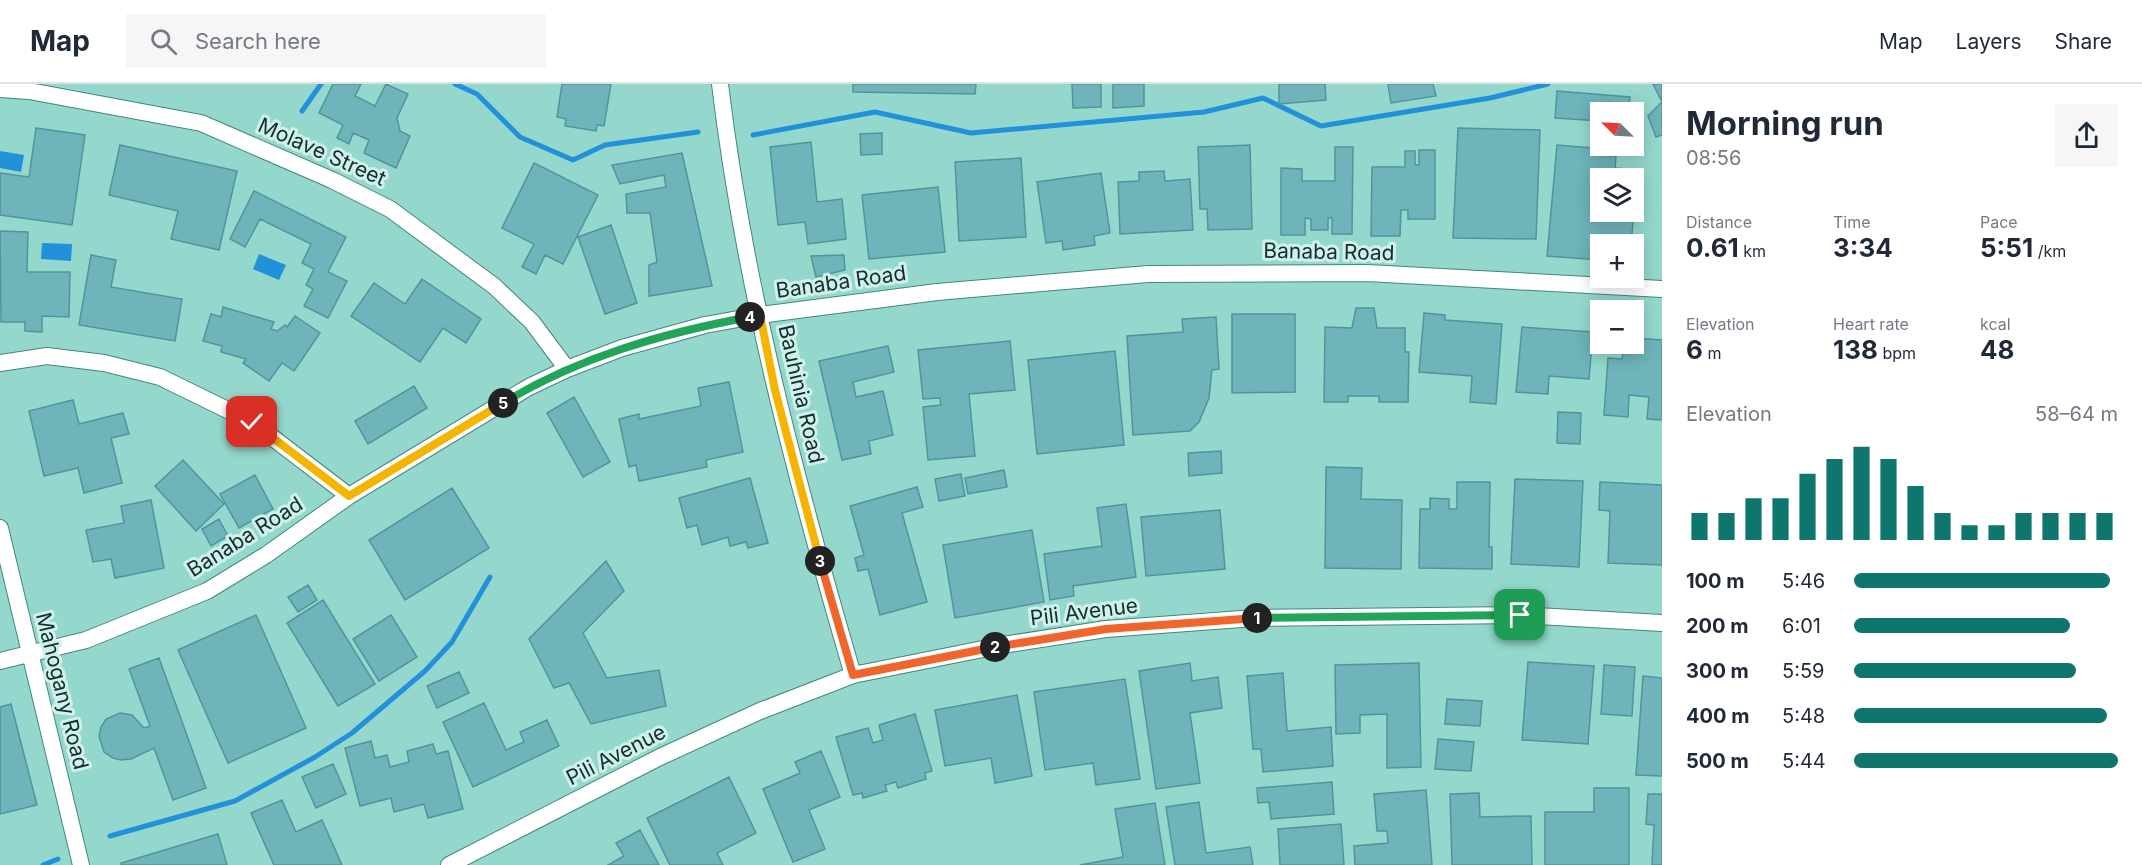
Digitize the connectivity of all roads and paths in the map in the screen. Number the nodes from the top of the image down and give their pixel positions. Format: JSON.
{"nodes":[{"id":1,"x":720,"y":84,"type":"edge"},
{"id":2,"x":0,"y":89,"type":"edge"},
{"id":3,"x":1662,"y":289,"type":"edge"},
{"id":4,"x":760,"y":315,"type":"junction"},
{"id":5,"x":0,"y":363,"type":"edge"},
{"id":6,"x":567,"y":369,"type":"junction"},
{"id":7,"x":349,"y":496,"type":"junction"},
{"id":8,"x":0,"y":528,"type":"edge"},
{"id":9,"x":1662,"y":623,"type":"edge"},
{"id":10,"x":29,"y":654,"type":"junction"},
{"id":11,"x":0,"y":661,"type":"edge"},
{"id":12,"x":853,"y":675,"type":"junction"},
{"id":13,"x":81,"y":865,"type":"edge"},
{"id":14,"x":449,"y":865,"type":"edge"}],
"edges":[{"from":1,"to":4,"type":"street","name":"Bauhinia Road"},
{"from":2,"to":6,"type":"street","name":"Molave Street"},
{"from":3,"to":4,"type":"street","name":"Banaba Road"},
{"from":4,"to":6,"type":"street","name":"Banaba Road"},
{"from":4,"to":12,"type":"street","name":"Bauhinia Road"},
{"from":5,"to":7,"type":"street"},
{"from":6,"to":7,"type":"street","name":"Banaba Road"},
{"from":7,"to":10,"type":"street","name":"Banaba Road"},
{"from":8,"to":10,"type":"street","name":"Mahogany Road"},
{"from":9,"to":12,"type":"street","name":"Pili Avenue"},
{"from":10,"to":11,"type":"street","name":"Banaba Road"},
{"from":10,"to":13,"type":"street","name":"Mahogany Road"},
{"from":12,"to":14,"type":"street","name":"Pili Avenue"}]}
